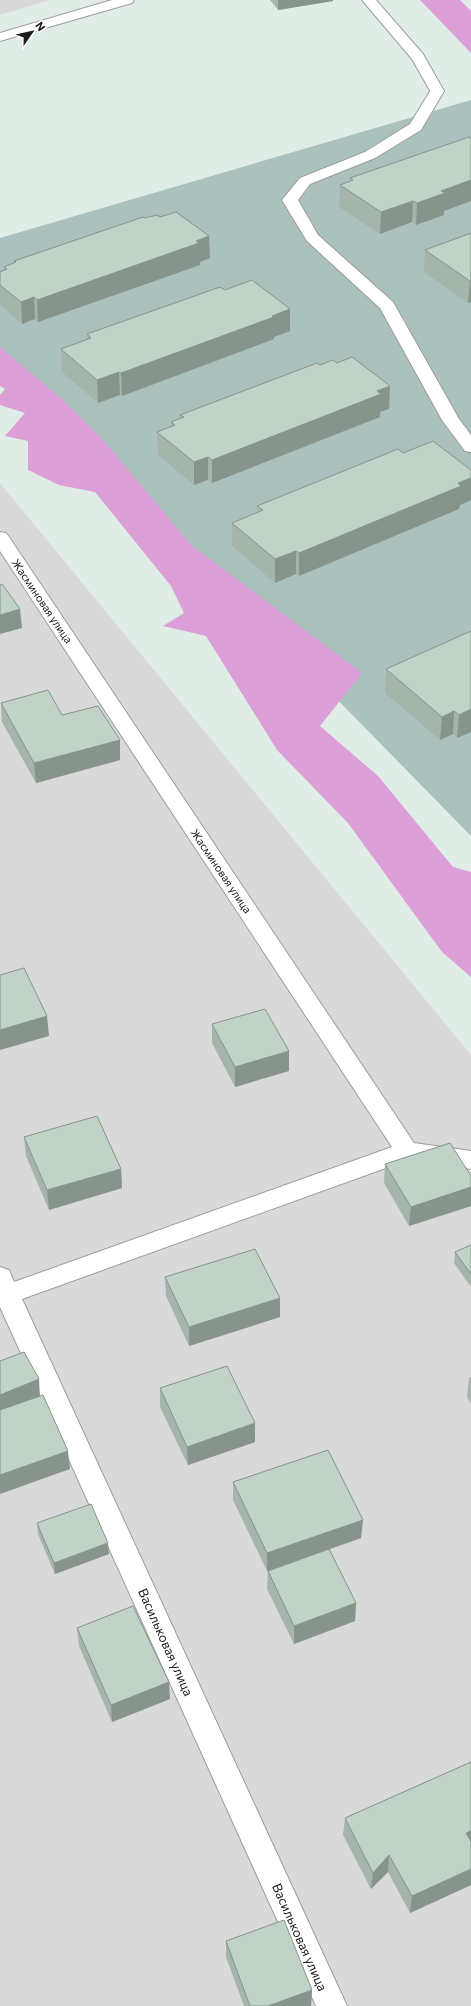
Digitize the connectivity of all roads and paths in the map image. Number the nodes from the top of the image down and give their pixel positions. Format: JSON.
{"nodes":[{"id":1,"x":127,"y":0,"type":"edge"},
{"id":2,"x":369,"y":0,"type":"edge"},
{"id":3,"x":0,"y":38,"type":"edge"},
{"id":4,"x":471,"y":447,"type":"edge"},
{"id":5,"x":0,"y":537,"type":"edge"},
{"id":6,"x":407,"y":1151,"type":"junction"},
{"id":7,"x":471,"y":1160,"type":"edge"},
{"id":8,"x":3,"y":1290,"type":"edge"},
{"id":9,"x":332,"y":2006,"type":"edge"}],
"edges":[{"from":1,"to":3,"type":"street"},
{"from":2,"to":4,"type":"street"},
{"from":5,"to":6,"type":"street","name":"Жасминовая улица"},
{"from":6,"to":7,"type":"street"},
{"from":6,"to":8,"type":"street"},
{"from":8,"to":9,"type":"street","name":"Васильковая улица"}]}
